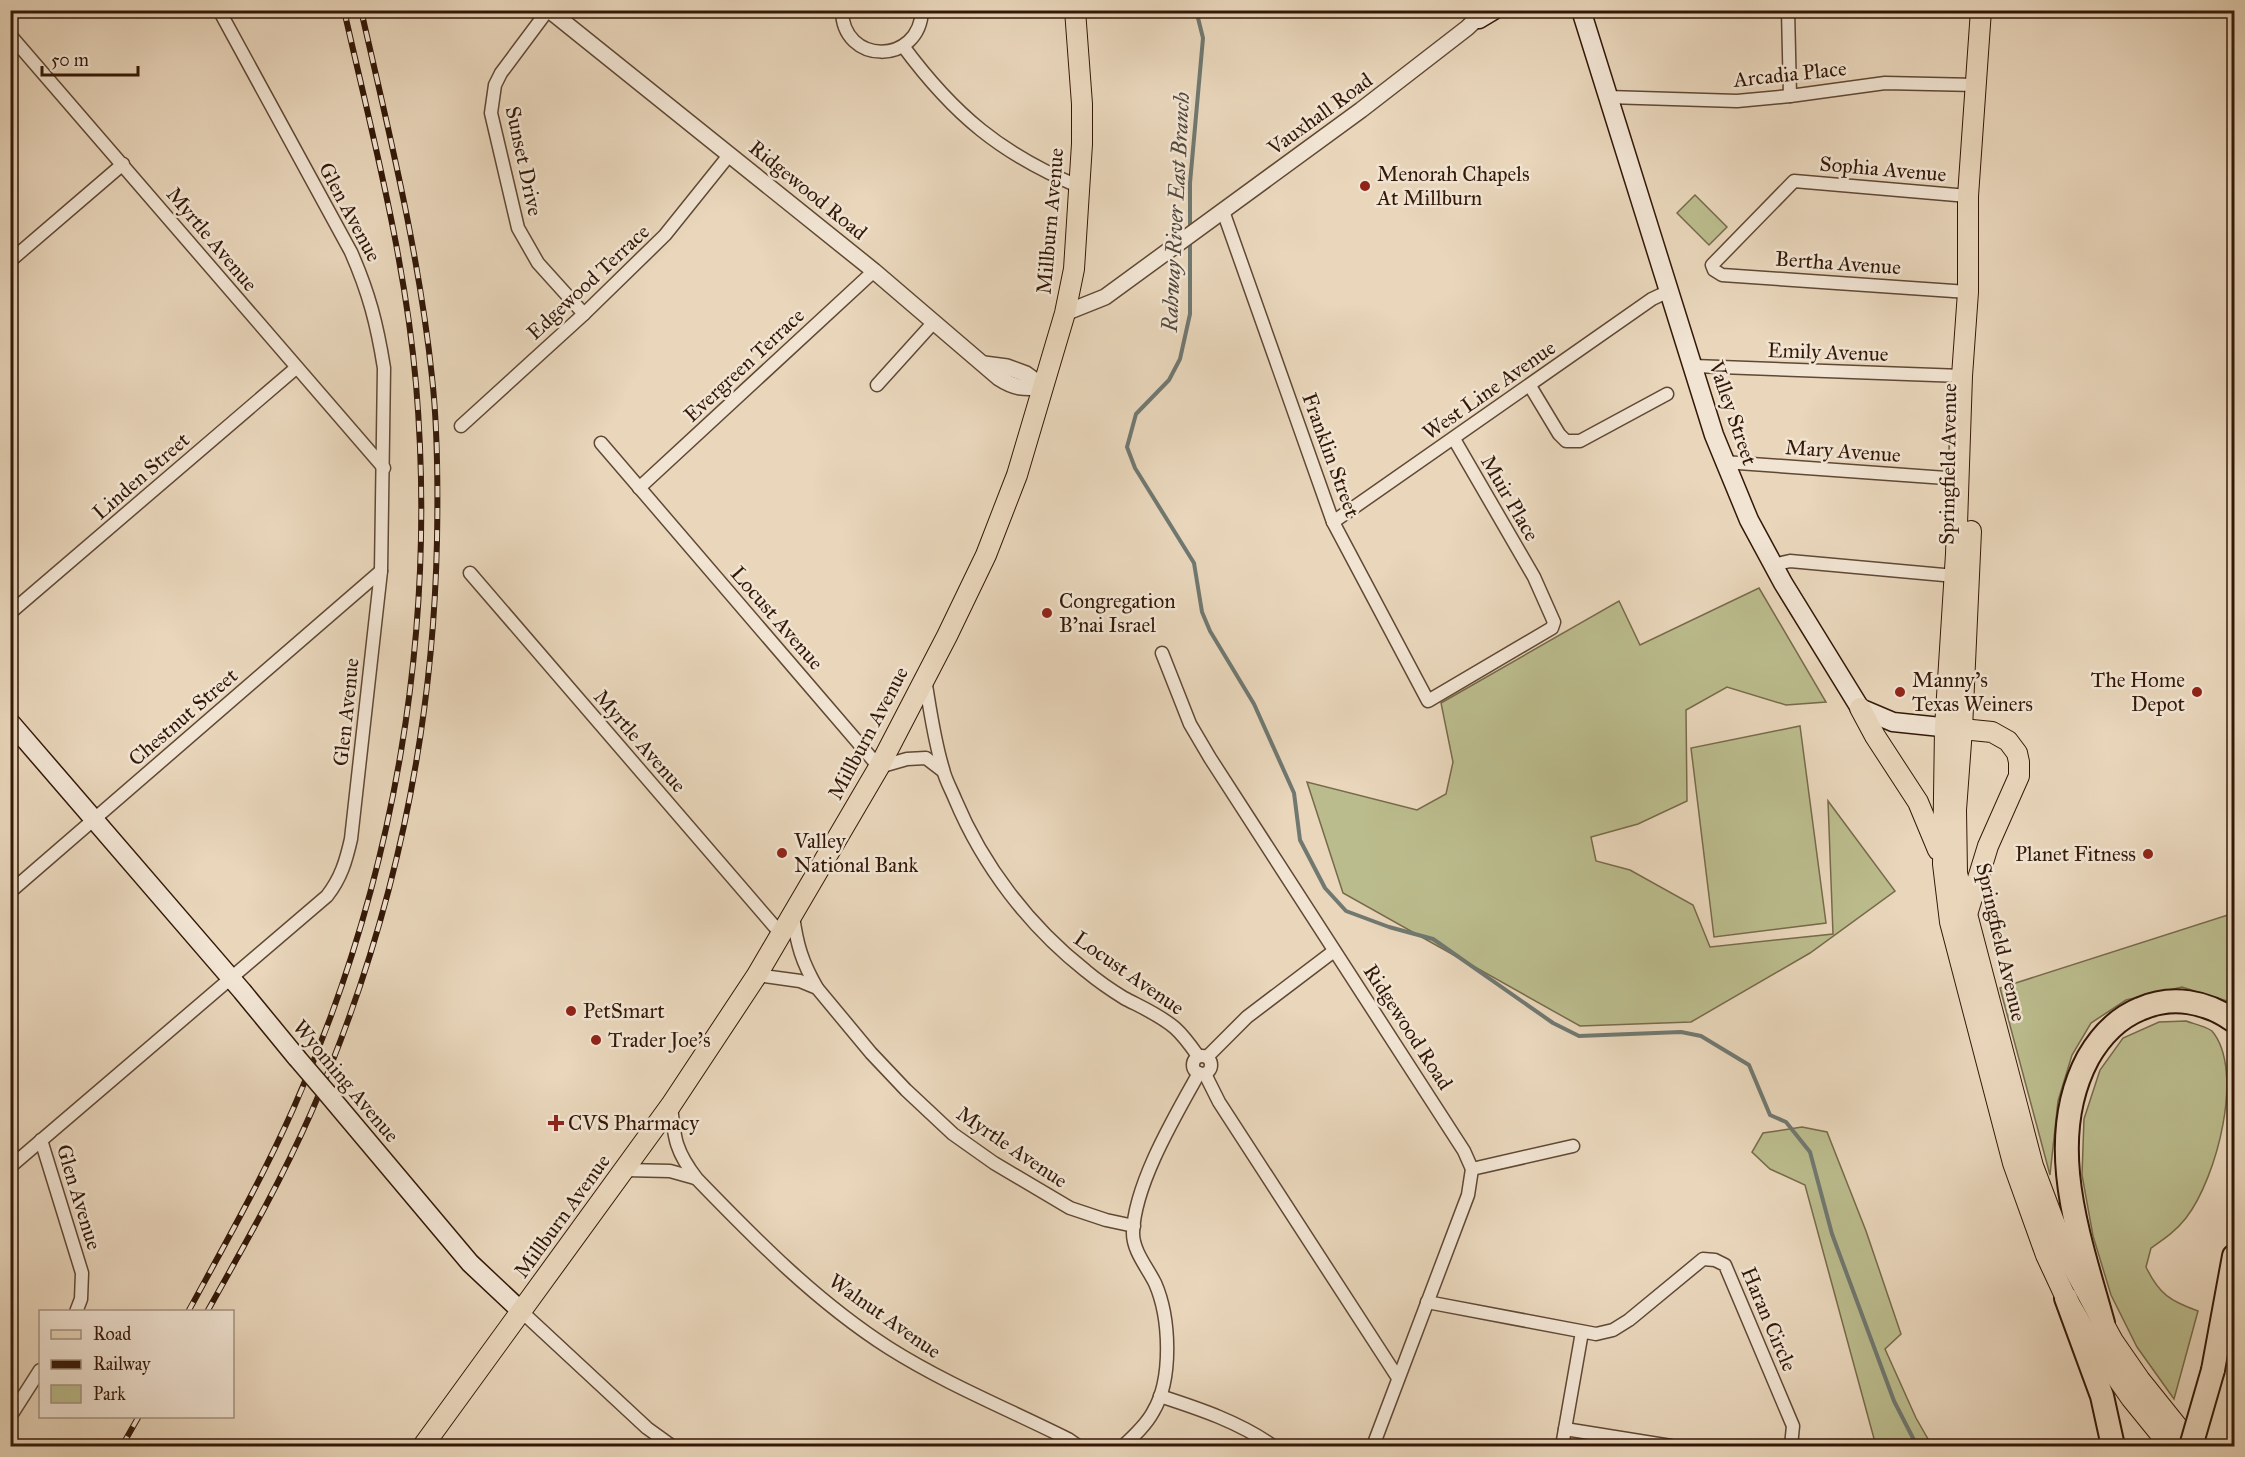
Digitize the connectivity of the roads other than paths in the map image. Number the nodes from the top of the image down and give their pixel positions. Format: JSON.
{"nodes":[{"id":1,"x":219,"y":10,"type":"edge"},
{"id":2,"x":549,"y":10,"type":"edge"},
{"id":3,"x":842,"y":10,"type":"edge"},
{"id":4,"x":922,"y":10,"type":"edge"},
{"id":5,"x":1074,"y":10,"type":"edge"},
{"id":6,"x":1581,"y":10,"type":"edge"},
{"id":7,"x":1788,"y":10,"type":"edge"},
{"id":8,"x":1981,"y":10,"type":"edge"},
{"id":9,"x":1486,"y":13,"type":"edge"},
{"id":10,"x":10,"y":35,"type":"edge"},
{"id":11,"x":903,"y":46,"type":"junction"},
{"id":12,"x":1976,"y":85,"type":"junction"},
{"id":13,"x":1790,"y":96,"type":"junction"},
{"id":14,"x":1608,"y":97,"type":"junction"},
{"id":15,"x":730,"y":154,"type":"junction"},
{"id":16,"x":123,"y":164,"type":"junction"},
{"id":17,"x":1080,"y":187,"type":"junction"},
{"id":18,"x":1968,"y":196,"type":"junction"},
{"id":19,"x":1223,"y":211,"type":"junction"},
{"id":20,"x":10,"y":261,"type":"edge"},
{"id":21,"x":1712,"y":263,"type":"joint"},
{"id":22,"x":874,"y":271,"type":"junction"},
{"id":23,"x":1669,"y":291,"type":"junction"},
{"id":24,"x":1968,"y":292,"type":"junction"},
{"id":25,"x":1065,"y":313,"type":"junction"},
{"id":26,"x":584,"y":314,"type":"junction"},
{"id":27,"x":933,"y":323,"type":"junction"},
{"id":28,"x":1694,"y":366,"type":"junction"},
{"id":29,"x":296,"y":368,"type":"junction"},
{"id":30,"x":1962,"y":376,"type":"junction"},
{"id":31,"x":877,"y":385,"type":"dead end"},
{"id":32,"x":1530,"y":386,"type":"junction"},
{"id":33,"x":1044,"y":387,"type":"junction"},
{"id":34,"x":1667,"y":394,"type":"dead end"},
{"id":35,"x":461,"y":426,"type":"dead end"},
{"id":36,"x":1454,"y":439,"type":"junction"},
{"id":37,"x":601,"y":443,"type":"dead end"},
{"id":38,"x":1724,"y":462,"type":"junction"},
{"id":39,"x":384,"y":468,"type":"junction"},
{"id":40,"x":1959,"y":479,"type":"junction"},
{"id":41,"x":639,"y":488,"type":"junction"},
{"id":42,"x":1334,"y":522,"type":"junction"},
{"id":43,"x":1773,"y":565,"type":"junction"},
{"id":44,"x":381,"y":571,"type":"junction"},
{"id":45,"x":470,"y":573,"type":"dead end"},
{"id":46,"x":1955,"y":576,"type":"junction"},
{"id":47,"x":10,"y":613,"type":"edge"},
{"id":48,"x":1162,"y":653,"type":"dead end"},
{"id":49,"x":925,"y":678,"type":"junction"},
{"id":50,"x":1428,"y":701,"type":"joint"},
{"id":51,"x":1860,"y":708,"type":"junction"},
{"id":52,"x":10,"y":722,"type":"edge"},
{"id":53,"x":1953,"y":729,"type":"junction"},
{"id":54,"x":879,"y":766,"type":"junction"},
{"id":55,"x":943,"y":771,"type":"junction"},
{"id":56,"x":94,"y":820,"type":"junction"},
{"id":57,"x":1943,"y":864,"type":"junction"},
{"id":58,"x":10,"y":892,"type":"edge"},
{"id":59,"x":1967,"y":914,"type":"junction"},
{"id":60,"x":793,"y":916,"type":"junction"},
{"id":61,"x":781,"y":934,"type":"junction"},
{"id":62,"x":1334,"y":951,"type":"junction"},
{"id":63,"x":757,"y":975,"type":"junction"},
{"id":64,"x":230,"y":977,"type":"junction"},
{"id":65,"x":817,"y":988,"type":"junction"},
{"id":66,"x":2235,"y":1021,"type":"edge"},
{"id":67,"x":1202,"y":1057,"type":"junction"},
{"id":68,"x":1202,"y":1073,"type":"junction"},
{"id":69,"x":671,"y":1106,"type":"junction"},
{"id":70,"x":41,"y":1140,"type":"junction"},
{"id":71,"x":1573,"y":1146,"type":"dead end"},
{"id":72,"x":10,"y":1167,"type":"edge"},
{"id":73,"x":625,"y":1170,"type":"junction"},
{"id":74,"x":1472,"y":1170,"type":"junction"},
{"id":75,"x":697,"y":1179,"type":"junction"},
{"id":76,"x":1134,"y":1226,"type":"junction"},
{"id":77,"x":2235,"y":1256,"type":"edge"},
{"id":78,"x":2066,"y":1298,"type":"junction"},
{"id":79,"x":1427,"y":1302,"type":"junction"},
{"id":80,"x":2235,"y":1308,"type":"edge"},
{"id":81,"x":76,"y":1310,"type":"edge"},
{"id":82,"x":521,"y":1311,"type":"junction"},
{"id":83,"x":2103,"y":1323,"type":"junction"},
{"id":84,"x":1582,"y":1332,"type":"junction"},
{"id":85,"x":2213,"y":1370,"type":"junction"},
{"id":86,"x":39,"y":1372,"type":"edge"},
{"id":87,"x":1398,"y":1378,"type":"junction"},
{"id":88,"x":1161,"y":1396,"type":"junction"},
{"id":89,"x":10,"y":1417,"type":"edge"},
{"id":90,"x":441,"y":1423,"type":"junction"},
{"id":91,"x":1565,"y":1429,"type":"junction"},
{"id":92,"x":423,"y":1446,"type":"edge"},
{"id":93,"x":434,"y":1446,"type":"edge"},
{"id":94,"x":672,"y":1446,"type":"edge"},
{"id":95,"x":1078,"y":1446,"type":"edge"},
{"id":96,"x":1123,"y":1446,"type":"edge"},
{"id":97,"x":1274,"y":1446,"type":"edge"},
{"id":98,"x":1373,"y":1446,"type":"edge"},
{"id":99,"x":1562,"y":1446,"type":"edge"},
{"id":100,"x":1671,"y":1446,"type":"edge"},
{"id":101,"x":1791,"y":1446,"type":"edge"},
{"id":102,"x":2113,"y":1446,"type":"edge"},
{"id":103,"x":2170,"y":1446,"type":"edge"},
{"id":104,"x":2192,"y":1446,"type":"edge"}],
"edges":[{"from":1,"to":39,"type":"street","name":"Glen Avenue"},
{"from":2,"to":15,"type":"street","name":"Ridgewood Road"},
{"from":2,"to":26,"type":"street","name":"Sunset Drive"},
{"from":3,"to":11,"type":"street"},
{"from":4,"to":11,"type":"street"},
{"from":5,"to":17,"type":"main road","name":"Millburn Avenue"},
{"from":6,"to":14,"type":"main road","name":"Valley Street"},
{"from":7,"to":13,"type":"street"},
{"from":8,"to":12,"type":"main road","name":"Springfield Avenue"},
{"from":9,"to":19,"type":"street","name":"Vauxhall Road"},
{"from":10,"to":16,"type":"street","name":"Myrtle Avenue"},
{"from":11,"to":17,"type":"street"},
{"from":12,"to":13,"type":"street","name":"Arcadia Place"},
{"from":12,"to":18,"type":"main road","name":"Springfield Avenue"},
{"from":13,"to":14,"type":"street","name":"Arcadia Place"},
{"from":14,"to":23,"type":"main road","name":"Valley Street"},
{"from":15,"to":22,"type":"street","name":"Ridgewood Road"},
{"from":15,"to":26,"type":"street","name":"Edgewood Terrace"},
{"from":16,"to":20,"type":"street"},
{"from":16,"to":29,"type":"street","name":"Myrtle Avenue"},
{"from":17,"to":25,"type":"main road","name":"Millburn Avenue"},
{"from":18,"to":21,"type":"street","name":"Sophia Avenue"},
{"from":18,"to":24,"type":"main road","name":"Springfield Avenue"},
{"from":19,"to":25,"type":"street","name":"Vauxhall Road"},
{"from":19,"to":42,"type":"street","name":"Franklin Street"},
{"from":21,"to":24,"type":"street","name":"Bertha Avenue"},
{"from":22,"to":27,"type":"street","name":"Ridgewood Road"},
{"from":22,"to":41,"type":"street","name":"Evergreen Terrace"},
{"from":23,"to":28,"type":"main road","name":"Valley Street"},
{"from":23,"to":32,"type":"street","name":"West Line Avenue"},
{"from":24,"to":30,"type":"main road","name":"Springfield Avenue"},
{"from":24,"to":53,"type":"main road","name":"Springfield Avenue"},
{"from":25,"to":33,"type":"main road","name":"Millburn Avenue"},
{"from":26,"to":35,"type":"street","name":"Edgewood Terrace"},
{"from":27,"to":31,"type":"street"},
{"from":27,"to":33,"type":"street","name":"Ridgewood Road"},
{"from":28,"to":30,"type":"street","name":"Emily Avenue"},
{"from":28,"to":38,"type":"main road","name":"Valley Street"},
{"from":29,"to":39,"type":"street","name":"Myrtle Avenue"},
{"from":29,"to":47,"type":"street","name":"Linden Street"},
{"from":30,"to":40,"type":"main road","name":"Springfield Avenue"},
{"from":32,"to":34,"type":"street"},
{"from":32,"to":36,"type":"street","name":"West Line Avenue"},
{"from":33,"to":49,"type":"main road","name":"Millburn Avenue"},
{"from":36,"to":42,"type":"street","name":"West Line Avenue"},
{"from":36,"to":50,"type":"street","name":"Muir Place"},
{"from":37,"to":41,"type":"street","name":"Locust Avenue"},
{"from":38,"to":40,"type":"street","name":"Mary Avenue"},
{"from":38,"to":43,"type":"main road","name":"Valley Street"},
{"from":39,"to":44,"type":"street","name":"Glen Avenue"},
{"from":40,"to":46,"type":"main road","name":"Springfield Avenue"},
{"from":41,"to":54,"type":"street","name":"Locust Avenue"},
{"from":42,"to":50,"type":"street","name":"Franklin Street"},
{"from":43,"to":46,"type":"street"},
{"from":43,"to":51,"type":"main road","name":"Valley Street"},
{"from":44,"to":56,"type":"street","name":"Chestnut Street"},
{"from":44,"to":64,"type":"street","name":"Glen Avenue"},
{"from":45,"to":61,"type":"street","name":"Myrtle Avenue"},
{"from":46,"to":53,"type":"main road","name":"Springfield Avenue"},
{"from":48,"to":62,"type":"street","name":"Ridgewood Road"},
{"from":49,"to":54,"type":"main road","name":"Millburn Avenue"},
{"from":49,"to":55,"type":"street","name":"Locust Avenue"},
{"from":51,"to":53,"type":"main road"},
{"from":51,"to":57,"type":"main road"},
{"from":52,"to":56,"type":"main road","name":"Wyoming Avenue"},
{"from":53,"to":57,"type":"main road","name":"Springfield Avenue"},
{"from":53,"to":59,"type":"main road","name":"Springfield Avenue"},
{"from":53,"to":59,"type":"main road"},
{"from":54,"to":55,"type":"street"},
{"from":54,"to":60,"type":"main road","name":"Millburn Avenue"},
{"from":55,"to":67,"type":"street","name":"Locust Avenue"},
{"from":56,"to":58,"type":"street","name":"Chestnut Street"},
{"from":56,"to":64,"type":"main road","name":"Wyoming Avenue"},
{"from":57,"to":78,"type":"main road","name":"Springfield Avenue"},
{"from":59,"to":83,"type":"main road","name":"Springfield Avenue"},
{"from":60,"to":61,"type":"main road","name":"Millburn Avenue"},
{"from":60,"to":65,"type":"street","name":"Myrtle Avenue"},
{"from":61,"to":63,"type":"main road","name":"Millburn Avenue"},
{"from":62,"to":67,"type":"street"},
{"from":62,"to":74,"type":"street","name":"Ridgewood Road"},
{"from":63,"to":65,"type":"street"},
{"from":63,"to":69,"type":"main road","name":"Millburn Avenue"},
{"from":64,"to":70,"type":"street","name":"Glen Avenue"},
{"from":64,"to":82,"type":"main road","name":"Wyoming Avenue","bridge":true},
{"from":65,"to":76,"type":"street","name":"Myrtle Avenue"},
{"from":66,"to":83,"type":"highway"},
{"from":67,"to":68,"type":"street"},
{"from":68,"to":76,"type":"street"},
{"from":68,"to":87,"type":"street"},
{"from":69,"to":73,"type":"main road","name":"Millburn Avenue"},
{"from":69,"to":75,"type":"street","name":"Walnut Avenue"},
{"from":70,"to":72,"type":"street"},
{"from":70,"to":81,"type":"street","name":"Glen Avenue"},
{"from":71,"to":74,"type":"street"},
{"from":73,"to":75,"type":"street","name":"Walnut Avenue"},
{"from":73,"to":82,"type":"main road","name":"Millburn Avenue"},
{"from":74,"to":79,"type":"street"},
{"from":75,"to":95,"type":"street","name":"Walnut Avenue"},
{"from":76,"to":88,"type":"street"},
{"from":77,"to":85,"type":"highway"},
{"from":78,"to":102,"type":"highway"},
{"from":78,"to":103,"type":"main road","name":"Springfield Avenue"},
{"from":79,"to":84,"type":"street"},
{"from":79,"to":87,"type":"street"},
{"from":80,"to":85,"type":"highway"},
{"from":82,"to":90,"type":"main road","name":"Millburn Avenue"},
{"from":82,"to":94,"type":"street","name":"Wyoming Avenue"},
{"from":83,"to":104,"type":"main road","name":"Springfield Avenue"},
{"from":84,"to":91,"type":"street"},
{"from":84,"to":101,"type":"street","name":"Haran Circle"},
{"from":85,"to":104,"type":"highway","bridge":true},
{"from":86,"to":89,"type":"street"},
{"from":87,"to":98,"type":"street"},
{"from":88,"to":96,"type":"street"},
{"from":88,"to":97,"type":"street"},
{"from":90,"to":92,"type":"main road","name":"Millburn Avenue"},
{"from":90,"to":93,"type":"street"},
{"from":91,"to":99,"type":"street"},
{"from":91,"to":100,"type":"street"}]}
